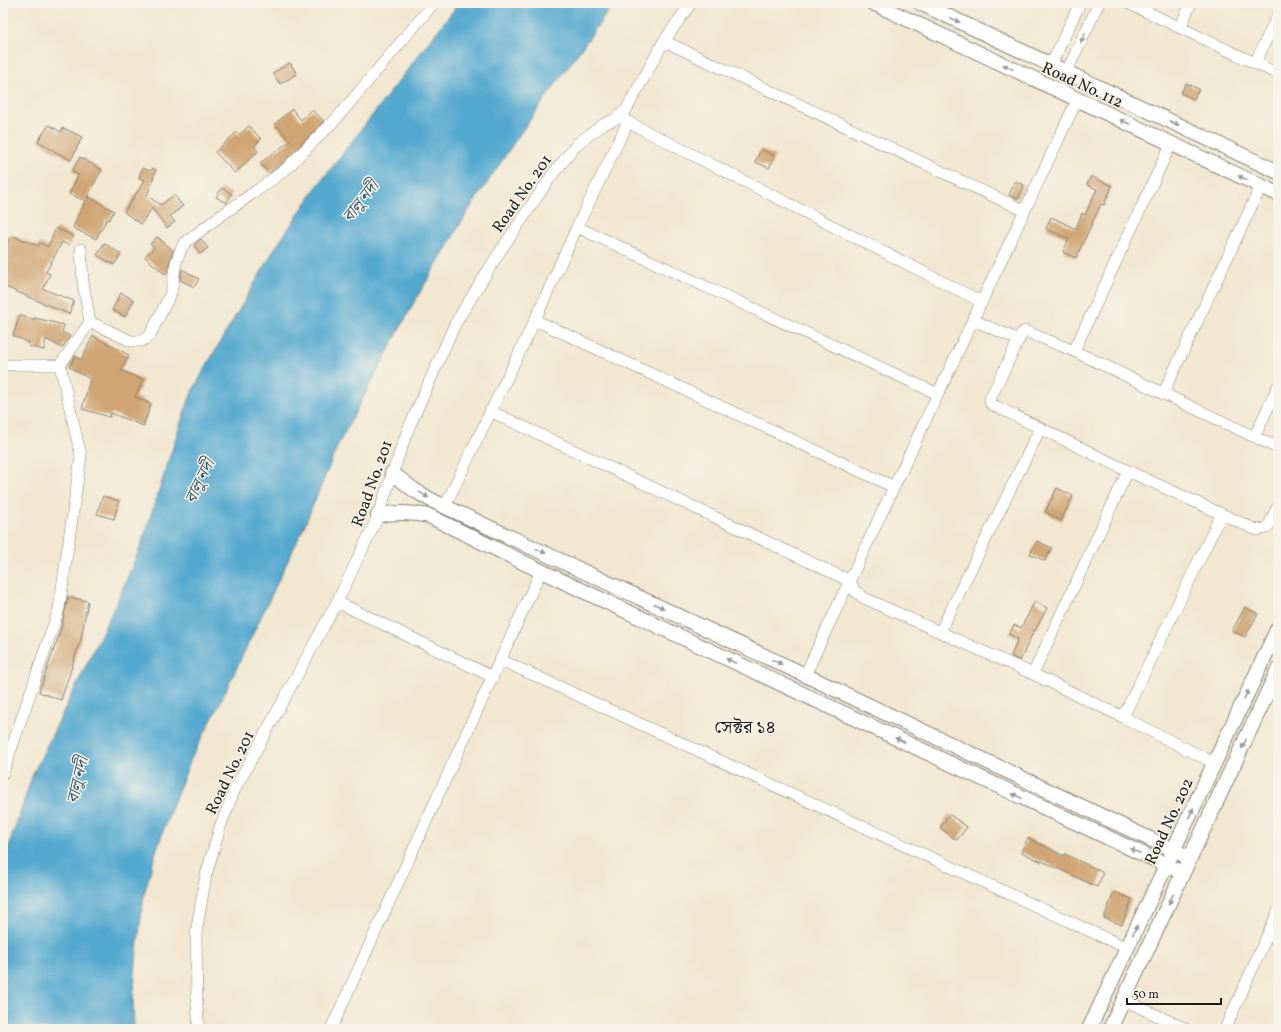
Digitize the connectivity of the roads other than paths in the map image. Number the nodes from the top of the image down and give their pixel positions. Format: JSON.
{"nodes":[{"id":1,"x":434,"y":3,"type":"edge"},
{"id":2,"x":691,"y":3,"type":"edge"},
{"id":3,"x":873,"y":3,"type":"edge"},
{"id":4,"x":920,"y":3,"type":"edge"},
{"id":5,"x":1080,"y":3,"type":"edge"},
{"id":6,"x":1099,"y":3,"type":"edge"},
{"id":7,"x":1128,"y":3,"type":"edge"},
{"id":8,"x":1191,"y":3,"type":"edge"},
{"id":9,"x":1278,"y":15,"type":"edge"},
{"id":10,"x":1180,"y":28,"type":"junction"},
{"id":11,"x":664,"y":41,"type":"junction"},
{"id":12,"x":1255,"y":64,"type":"junction"},
{"id":13,"x":1051,"y":65,"type":"junction"},
{"id":14,"x":1066,"y":73,"type":"junction"},
{"id":15,"x":1278,"y":74,"type":"edge"},
{"id":16,"x":1086,"y":82,"type":"junction"},
{"id":17,"x":1077,"y":100,"type":"junction"},
{"id":18,"x":623,"y":120,"type":"junction"},
{"id":19,"x":1171,"y":144,"type":"junction"},
{"id":20,"x":1278,"y":172,"type":"edge"},
{"id":21,"x":1261,"y":186,"type":"junction"},
{"id":22,"x":1278,"y":194,"type":"edge"},
{"id":23,"x":1025,"y":211,"type":"junction"},
{"id":24,"x":577,"y":227,"type":"junction"},
{"id":25,"x":81,"y":248,"type":"dead end"},
{"id":26,"x":982,"y":302,"type":"junction"},
{"id":27,"x":535,"y":320,"type":"junction"},
{"id":28,"x":973,"y":320,"type":"junction"},
{"id":29,"x":90,"y":322,"type":"junction"},
{"id":30,"x":1019,"y":340,"type":"junction"},
{"id":31,"x":1074,"y":351,"type":"junction"},
{"id":32,"x":3,"y":365,"type":"edge"},
{"id":33,"x":60,"y":366,"type":"junction"},
{"id":34,"x":1278,"y":386,"type":"edge"},
{"id":35,"x":938,"y":394,"type":"junction"},
{"id":36,"x":1163,"y":394,"type":"junction"},
{"id":37,"x":490,"y":411,"type":"junction"},
{"id":38,"x":1040,"y":429,"type":"junction"},
{"id":39,"x":1255,"y":436,"type":"junction"},
{"id":40,"x":1278,"y":448,"type":"edge"},
{"id":41,"x":1128,"y":471,"type":"junction"},
{"id":42,"x":392,"y":473,"type":"junction"},
{"id":43,"x":894,"y":486,"type":"junction"},
{"id":44,"x":445,"y":506,"type":"junction"},
{"id":45,"x":1278,"y":506,"type":"edge"},
{"id":46,"x":378,"y":514,"type":"junction"},
{"id":47,"x":1221,"y":515,"type":"junction"},
{"id":48,"x":541,"y":571,"type":"junction"},
{"id":49,"x":850,"y":581,"type":"junction"},
{"id":50,"x":337,"y":602,"type":"junction"},
{"id":51,"x":1278,"y":628,"type":"edge"},
{"id":52,"x":940,"y":632,"type":"junction"},
{"id":53,"x":500,"y":660,"type":"junction"},
{"id":54,"x":1278,"y":670,"type":"edge"},
{"id":55,"x":1033,"y":674,"type":"junction"},
{"id":56,"x":805,"y":675,"type":"junction"},
{"id":57,"x":493,"y":677,"type":"junction"},
{"id":58,"x":1123,"y":717,"type":"junction"},
{"id":59,"x":1214,"y":763,"type":"junction"},
{"id":60,"x":3,"y":773,"type":"edge"},
{"id":61,"x":1173,"y":850,"type":"junction"},
{"id":62,"x":1190,"y":858,"type":"junction"},
{"id":63,"x":1166,"y":866,"type":"junction"},
{"id":64,"x":1183,"y":874,"type":"junction"},
{"id":65,"x":1278,"y":912,"type":"edge"},
{"id":66,"x":1127,"y":948,"type":"junction"},
{"id":67,"x":1110,"y":983,"type":"junction"},
{"id":68,"x":1126,"y":995,"type":"junction"},
{"id":69,"x":198,"y":1029,"type":"edge"},
{"id":70,"x":331,"y":1029,"type":"edge"},
{"id":71,"x":1089,"y":1029,"type":"edge"},
{"id":72,"x":1110,"y":1029,"type":"edge"},
{"id":73,"x":1186,"y":1029,"type":"edge"},
{"id":74,"x":1225,"y":1029,"type":"edge"}],
"edges":[{"from":1,"to":29,"type":"street"},
{"from":2,"to":11,"type":"street","name":"Road No. 201"},
{"from":17,"to":3,"type":"street","name":"Road No. 112","one_way":true},
{"from":4,"to":13,"type":"street","name":"Road No. 112","one_way":true},
{"from":5,"to":13,"type":"street"},
{"from":6,"to":14,"type":"street","one_way":true},
{"from":7,"to":10,"type":"street"},
{"from":8,"to":10,"type":"street"},
{"from":9,"to":12,"type":"street"},
{"from":10,"to":12,"type":"street"},
{"from":11,"to":18,"type":"street","name":"Road No. 201"},
{"from":11,"to":23,"type":"street"},
{"from":12,"to":15,"type":"street"},
{"from":13,"to":14,"type":"street","name":"Road No. 112"},
{"from":14,"to":16,"type":"street","name":"Road No. 112"},
{"from":16,"to":17,"type":"street"},
{"from":16,"to":20,"type":"street","name":"Road No. 112","one_way":true},
{"from":19,"to":17,"type":"street","name":"Road No. 112","one_way":true},
{"from":17,"to":23,"type":"street"},
{"from":18,"to":24,"type":"street"},
{"from":18,"to":26,"type":"street"},
{"from":18,"to":42,"type":"street","name":"Road No. 201"},
{"from":21,"to":19,"type":"street","name":"Road No. 112","one_way":true},
{"from":19,"to":31,"type":"street"},
{"from":21,"to":22,"type":"street","name":"Road No. 112"},
{"from":21,"to":36,"type":"street"},
{"from":23,"to":26,"type":"street"},
{"from":24,"to":27,"type":"street"},
{"from":24,"to":35,"type":"street"},
{"from":25,"to":29,"type":"street"},
{"from":26,"to":28,"type":"street"},
{"from":27,"to":37,"type":"street"},
{"from":27,"to":43,"type":"street"},
{"from":28,"to":30,"type":"street"},
{"from":28,"to":35,"type":"street"},
{"from":29,"to":33,"type":"street"},
{"from":30,"to":31,"type":"street"},
{"from":30,"to":38,"type":"street"},
{"from":31,"to":36,"type":"street"},
{"from":32,"to":33,"type":"street"},
{"from":33,"to":60,"type":"street"},
{"from":34,"to":39,"type":"street"},
{"from":35,"to":43,"type":"street"},
{"from":36,"to":39,"type":"street"},
{"from":37,"to":44,"type":"street"},
{"from":37,"to":49,"type":"street"},
{"from":38,"to":41,"type":"street"},
{"from":38,"to":52,"type":"street"},
{"from":39,"to":40,"type":"street"},
{"from":41,"to":47,"type":"street"},
{"from":41,"to":55,"type":"street"},
{"from":42,"to":44,"type":"street","one_way":true},
{"from":42,"to":46,"type":"street","name":"Road No. 201"},
{"from":43,"to":49,"type":"street"},
{"from":44,"to":56,"type":"street","one_way":true},
{"from":45,"to":47,"type":"street"},
{"from":46,"to":48,"type":"street"},
{"from":46,"to":50,"type":"street","name":"Road No. 201"},
{"from":47,"to":58,"type":"street"},
{"from":48,"to":53,"type":"street"},
{"from":63,"to":48,"type":"street","one_way":true},
{"from":49,"to":52,"type":"street"},
{"from":49,"to":56,"type":"street"},
{"from":50,"to":57,"type":"street"},
{"from":50,"to":69,"type":"street","name":"Road No. 201"},
{"from":59,"to":51,"type":"street","name":"Road No. 202","one_way":true},
{"from":52,"to":55,"type":"street"},
{"from":53,"to":57,"type":"street"},
{"from":53,"to":66,"type":"street"},
{"from":54,"to":62,"type":"street","one_way":true},
{"from":55,"to":58,"type":"street"},
{"from":56,"to":61,"type":"street"},
{"from":57,"to":70,"type":"street"},
{"from":58,"to":59,"type":"street"},
{"from":61,"to":59,"type":"street","name":"Road No. 202","one_way":true},
{"from":61,"to":62,"type":"street"},
{"from":61,"to":63,"type":"street","name":"Road No. 202"},
{"from":62,"to":64,"type":"street"},
{"from":63,"to":64,"type":"street"},
{"from":66,"to":63,"type":"street","name":"Road No. 202","one_way":true},
{"from":64,"to":68,"type":"street","one_way":true},
{"from":65,"to":74,"type":"street"},
{"from":66,"to":67,"type":"street","name":"Road No. 202"},
{"from":67,"to":68,"type":"street"},
{"from":67,"to":71,"type":"street","name":"Road No. 202"},
{"from":68,"to":72,"type":"street"},
{"from":68,"to":73,"type":"street"}]}
